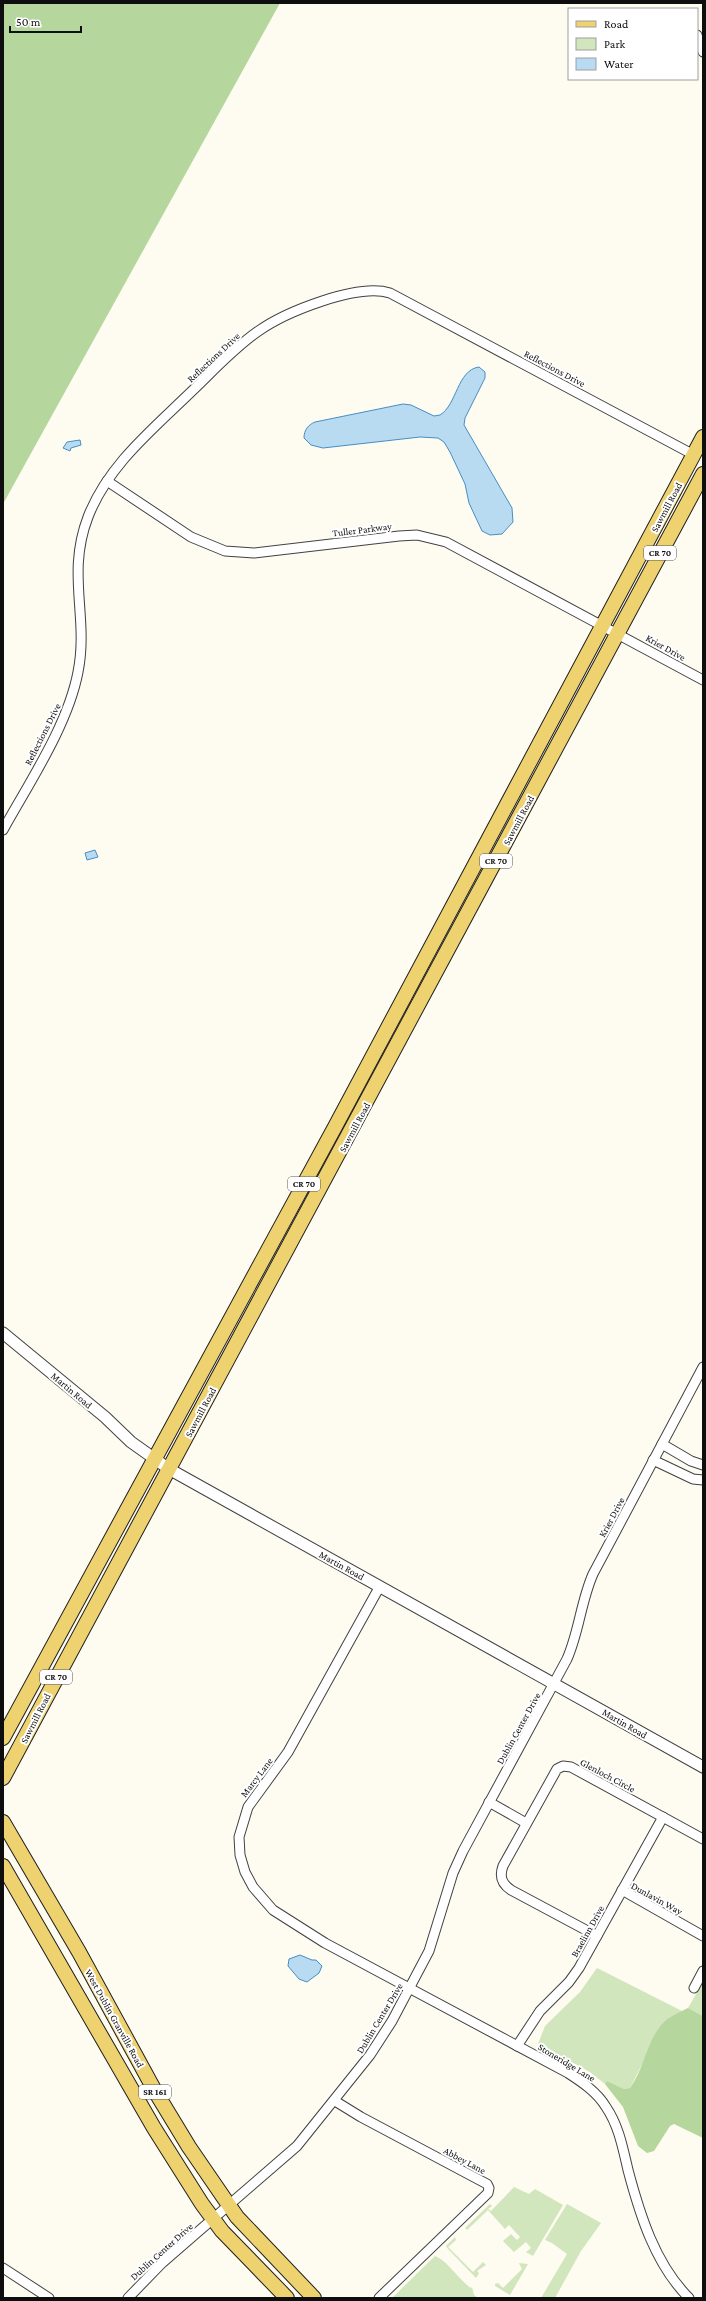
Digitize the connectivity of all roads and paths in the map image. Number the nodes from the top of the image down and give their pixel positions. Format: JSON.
{"nodes":[{"id":1,"x":698,"y":38,"type":"edge"},
{"id":2,"x":703,"y":52,"type":"edge"},
{"id":3,"x":703,"y":438,"type":"edge"},
{"id":4,"x":694,"y":455,"type":"junction"},
{"id":5,"x":703,"y":474,"type":"edge"},
{"id":6,"x":107,"y":481,"type":"junction"},
{"id":7,"x":603,"y":625,"type":"junction"},
{"id":8,"x":618,"y":633,"type":"junction"},
{"id":9,"x":703,"y":680,"type":"edge"},
{"id":10,"x":3,"y":830,"type":"edge"},
{"id":11,"x":3,"y":1333,"type":"edge"},
{"id":12,"x":703,"y":1367,"type":"edge"},
{"id":13,"x":662,"y":1444,"type":"junction"},
{"id":14,"x":155,"y":1459,"type":"junction"},
{"id":15,"x":653,"y":1460,"type":"junction"},
{"id":16,"x":703,"y":1465,"type":"edge"},
{"id":17,"x":169,"y":1469,"type":"junction"},
{"id":18,"x":703,"y":1480,"type":"edge"},
{"id":19,"x":380,"y":1586,"type":"junction"},
{"id":20,"x":555,"y":1683,"type":"junction"},
{"id":21,"x":3,"y":1738,"type":"edge"},
{"id":22,"x":703,"y":1767,"type":"edge"},
{"id":23,"x":3,"y":1778,"type":"edge"},
{"id":24,"x":489,"y":1802,"type":"junction"},
{"id":25,"x":663,"y":1817,"type":"junction"},
{"id":26,"x":3,"y":1822,"type":"edge"},
{"id":27,"x":526,"y":1823,"type":"junction"},
{"id":28,"x":703,"y":1839,"type":"edge"},
{"id":29,"x":3,"y":1866,"type":"edge"},
{"id":30,"x":622,"y":1890,"type":"junction"},
{"id":31,"x":597,"y":1936,"type":"junction"},
{"id":32,"x":703,"y":1936,"type":"edge"},
{"id":33,"x":703,"y":1971,"type":"edge"},
{"id":34,"x":694,"y":1988,"type":"dead end"},
{"id":35,"x":409,"y":1990,"type":"junction"},
{"id":36,"x":517,"y":2046,"type":"junction"},
{"id":37,"x":335,"y":2101,"type":"junction"},
{"id":38,"x":228,"y":2206,"type":"junction"},
{"id":39,"x":212,"y":2219,"type":"junction"},
{"id":40,"x":3,"y":2268,"type":"edge"},
{"id":41,"x":49,"y":2298,"type":"edge"},
{"id":42,"x":128,"y":2298,"type":"edge"},
{"id":43,"x":287,"y":2298,"type":"edge"},
{"id":44,"x":314,"y":2298,"type":"edge"},
{"id":45,"x":379,"y":2298,"type":"edge"},
{"id":46,"x":689,"y":2298,"type":"edge"}],
"edges":[{"from":1,"to":2,"type":"street"},
{"from":3,"to":4,"type":"main road","name":"Sawmill Road","number":"CR 70"},
{"from":4,"to":6,"type":"street","name":"Reflections Drive"},
{"from":4,"to":7,"type":"main road","name":"Sawmill Road","number":"CR 70"},
{"from":5,"to":8,"type":"main road","name":"Sawmill Road","number":"CR 70"},
{"from":6,"to":7,"type":"street","name":"Tuller Parkway"},
{"from":6,"to":10,"type":"street","name":"Reflections Drive"},
{"from":7,"to":8,"type":"street","name":"Tuller Parkway"},
{"from":7,"to":14,"type":"main road","name":"Sawmill Road","number":"CR 70"},
{"from":8,"to":9,"type":"street","name":"Krier Drive"},
{"from":8,"to":17,"type":"main road","name":"Sawmill Road","number":"CR 70"},
{"from":11,"to":14,"type":"street","name":"Martin Road"},
{"from":12,"to":13,"type":"street","name":"Krier Drive"},
{"from":13,"to":15,"type":"street","name":"Krier Drive"},
{"from":13,"to":16,"type":"street"},
{"from":14,"to":17,"type":"street","name":"Martin Road"},
{"from":14,"to":21,"type":"main road","name":"Sawmill Road","number":"CR 70"},
{"from":15,"to":18,"type":"street"},
{"from":15,"to":20,"type":"street","name":"Krier Drive"},
{"from":17,"to":19,"type":"street","name":"Martin Road"},
{"from":17,"to":23,"type":"main road","name":"Sawmill Road","number":"CR 70"},
{"from":19,"to":20,"type":"street","name":"Martin Road"},
{"from":19,"to":35,"type":"street","name":"Marcy Lane"},
{"from":20,"to":22,"type":"street","name":"Martin Road"},
{"from":20,"to":24,"type":"street","name":"Dublin Center Drive"},
{"from":24,"to":27,"type":"street"},
{"from":24,"to":35,"type":"street","name":"Dublin Center Drive"},
{"from":25,"to":27,"type":"street","name":"Glenloch Circle"},
{"from":25,"to":28,"type":"street","name":"Glenloch Circle"},
{"from":25,"to":30,"type":"street","name":"Braelinn Drive"},
{"from":26,"to":38,"type":"main road","name":"West Dublin Granville Road","number":"SR 161"},
{"from":27,"to":31,"type":"street","name":"Glenloch Circle"},
{"from":29,"to":39,"type":"main road","name":"West Dublin Granville Road","number":"SR 161"},
{"from":30,"to":31,"type":"street","name":"Braelinn Drive"},
{"from":30,"to":32,"type":"street","name":"Dunlavin Way"},
{"from":31,"to":36,"type":"street","name":"Braelinn Drive"},
{"from":33,"to":34,"type":"street"},
{"from":35,"to":36,"type":"street","name":"Stoneridge Lane"},
{"from":35,"to":37,"type":"street","name":"Dublin Center Drive"},
{"from":36,"to":46,"type":"street","name":"Stoneridge Lane"},
{"from":37,"to":38,"type":"street","name":"Dublin Center Drive"},
{"from":37,"to":45,"type":"street","name":"Abbey Lane"},
{"from":38,"to":39,"type":"street","name":"Dublin Center Drive"},
{"from":38,"to":44,"type":"main road","name":"West Dublin Granville Road","number":"SR 161"},
{"from":39,"to":42,"type":"street","name":"Dublin Center Drive"},
{"from":39,"to":43,"type":"main road","name":"West Dublin Granville Road","number":"SR 161"},
{"from":40,"to":41,"type":"street"}]}
